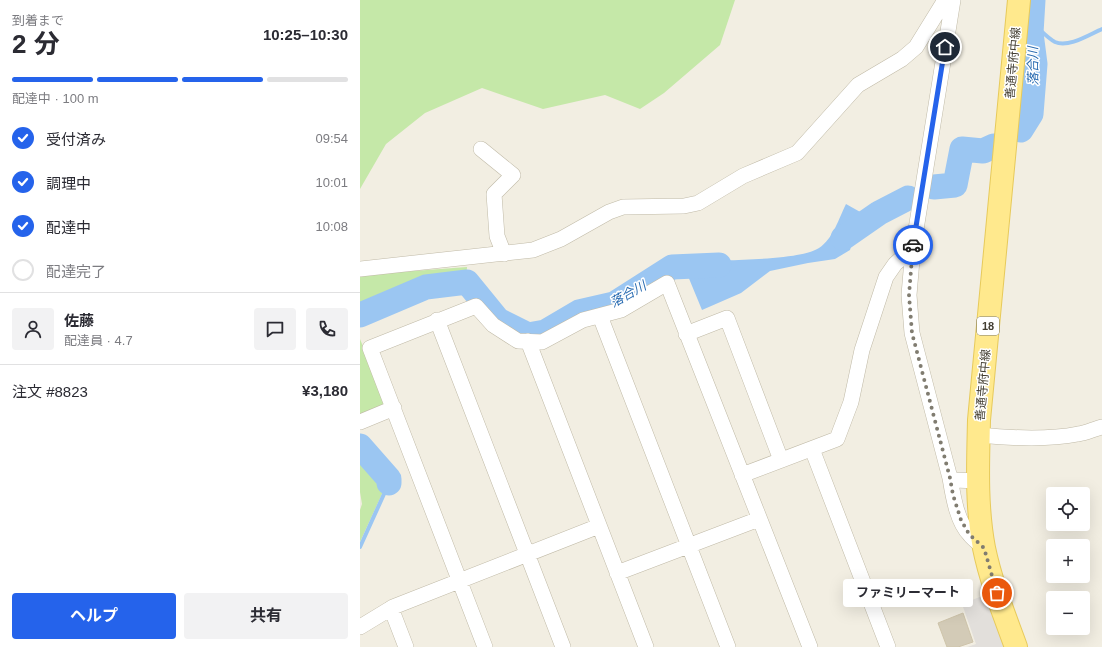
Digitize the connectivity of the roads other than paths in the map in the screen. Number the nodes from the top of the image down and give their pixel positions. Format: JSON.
{"nodes":[{"id":1,"x":944,"y":0,"type":"edge"},
{"id":2,"x":953,"y":0,"type":"edge"},
{"id":3,"x":1019,"y":0,"type":"edge"},
{"id":4,"x":481,"y":149,"type":"dead end"},
{"id":5,"x":913,"y":248,"type":"junction"},
{"id":6,"x":504,"y":254,"type":"junction"},
{"id":7,"x":360,"y":269,"type":"edge"},
{"id":8,"x":600,"y":316,"type":"junction"},
{"id":9,"x":437,"y":320,"type":"junction"},
{"id":10,"x":686,"y":334,"type":"junction"},
{"id":11,"x":528,"y":341,"type":"junction"},
{"id":12,"x":394,"y":408,"type":"junction"},
{"id":13,"x":360,"y":422,"type":"edge"},
{"id":14,"x":1102,"y":427,"type":"edge"},
{"id":15,"x":979,"y":434,"type":"junction"},
{"id":16,"x":812,"y":449,"type":"junction"},
{"id":17,"x":781,"y":460,"type":"junction"},
{"id":18,"x":742,"y":476,"type":"junction"},
{"id":19,"x":950,"y":478,"type":"junction"},
{"id":20,"x":978,"y":481,"type":"junction"},
{"id":21,"x":759,"y":519,"type":"junction"},
{"id":22,"x":599,"y":526,"type":"junction"},
{"id":23,"x":688,"y":546,"type":"junction"},
{"id":24,"x":984,"y":548,"type":"junction"},
{"id":25,"x":527,"y":554,"type":"junction"},
{"id":26,"x":617,"y":573,"type":"junction"},
{"id":27,"x":460,"y":581,"type":"junction"},
{"id":28,"x":391,"y":608,"type":"junction"},
{"id":29,"x":360,"y":627,"type":"edge"},
{"id":30,"x":406,"y":647,"type":"edge"},
{"id":31,"x":485,"y":647,"type":"edge"},
{"id":32,"x":563,"y":647,"type":"edge"},
{"id":33,"x":646,"y":647,"type":"edge"},
{"id":34,"x":728,"y":647,"type":"edge"},
{"id":35,"x":810,"y":647,"type":"edge"},
{"id":36,"x":888,"y":647,"type":"edge"},
{"id":37,"x":1016,"y":647,"type":"edge"}],
"edges":[{"from":1,"to":6,"type":"street"},
{"from":2,"to":5,"type":"street"},
{"from":3,"to":15,"type":"main road","name":"善通寺府中線","number":"18"},
{"from":4,"to":6,"type":"street"},
{"from":5,"to":16,"type":"street"},
{"from":5,"to":19,"type":"street"},
{"from":6,"to":7,"type":"street"},
{"from":8,"to":10,"type":"street"},
{"from":8,"to":11,"type":"street"},
{"from":8,"to":23,"type":"street"},
{"from":9,"to":11,"type":"street"},
{"from":9,"to":12,"type":"street"},
{"from":9,"to":25,"type":"street"},
{"from":10,"to":17,"type":"street"},
{"from":10,"to":18,"type":"street"},
{"from":11,"to":22,"type":"street"},
{"from":12,"to":13,"type":"street"},
{"from":12,"to":27,"type":"street"},
{"from":14,"to":15,"type":"street"},
{"from":15,"to":20,"type":"main road","name":"善通寺府中線","number":"18"},
{"from":16,"to":17,"type":"street"},
{"from":16,"to":36,"type":"street"},
{"from":17,"to":18,"type":"street"},
{"from":18,"to":21,"type":"street"},
{"from":19,"to":20,"type":"street"},
{"from":19,"to":24,"type":"street"},
{"from":20,"to":24,"type":"main road","name":"善通寺府中線","number":"18"},
{"from":21,"to":23,"type":"street"},
{"from":21,"to":35,"type":"street"},
{"from":22,"to":25,"type":"street"},
{"from":22,"to":26,"type":"street"},
{"from":23,"to":26,"type":"street"},
{"from":23,"to":34,"type":"street"},
{"from":24,"to":37,"type":"main road","name":"善通寺府中線","number":"18"},
{"from":25,"to":27,"type":"street"},
{"from":25,"to":32,"type":"street"},
{"from":26,"to":33,"type":"street"},
{"from":27,"to":28,"type":"street"},
{"from":27,"to":31,"type":"street"},
{"from":28,"to":29,"type":"street"},
{"from":28,"to":30,"type":"street"}]}
